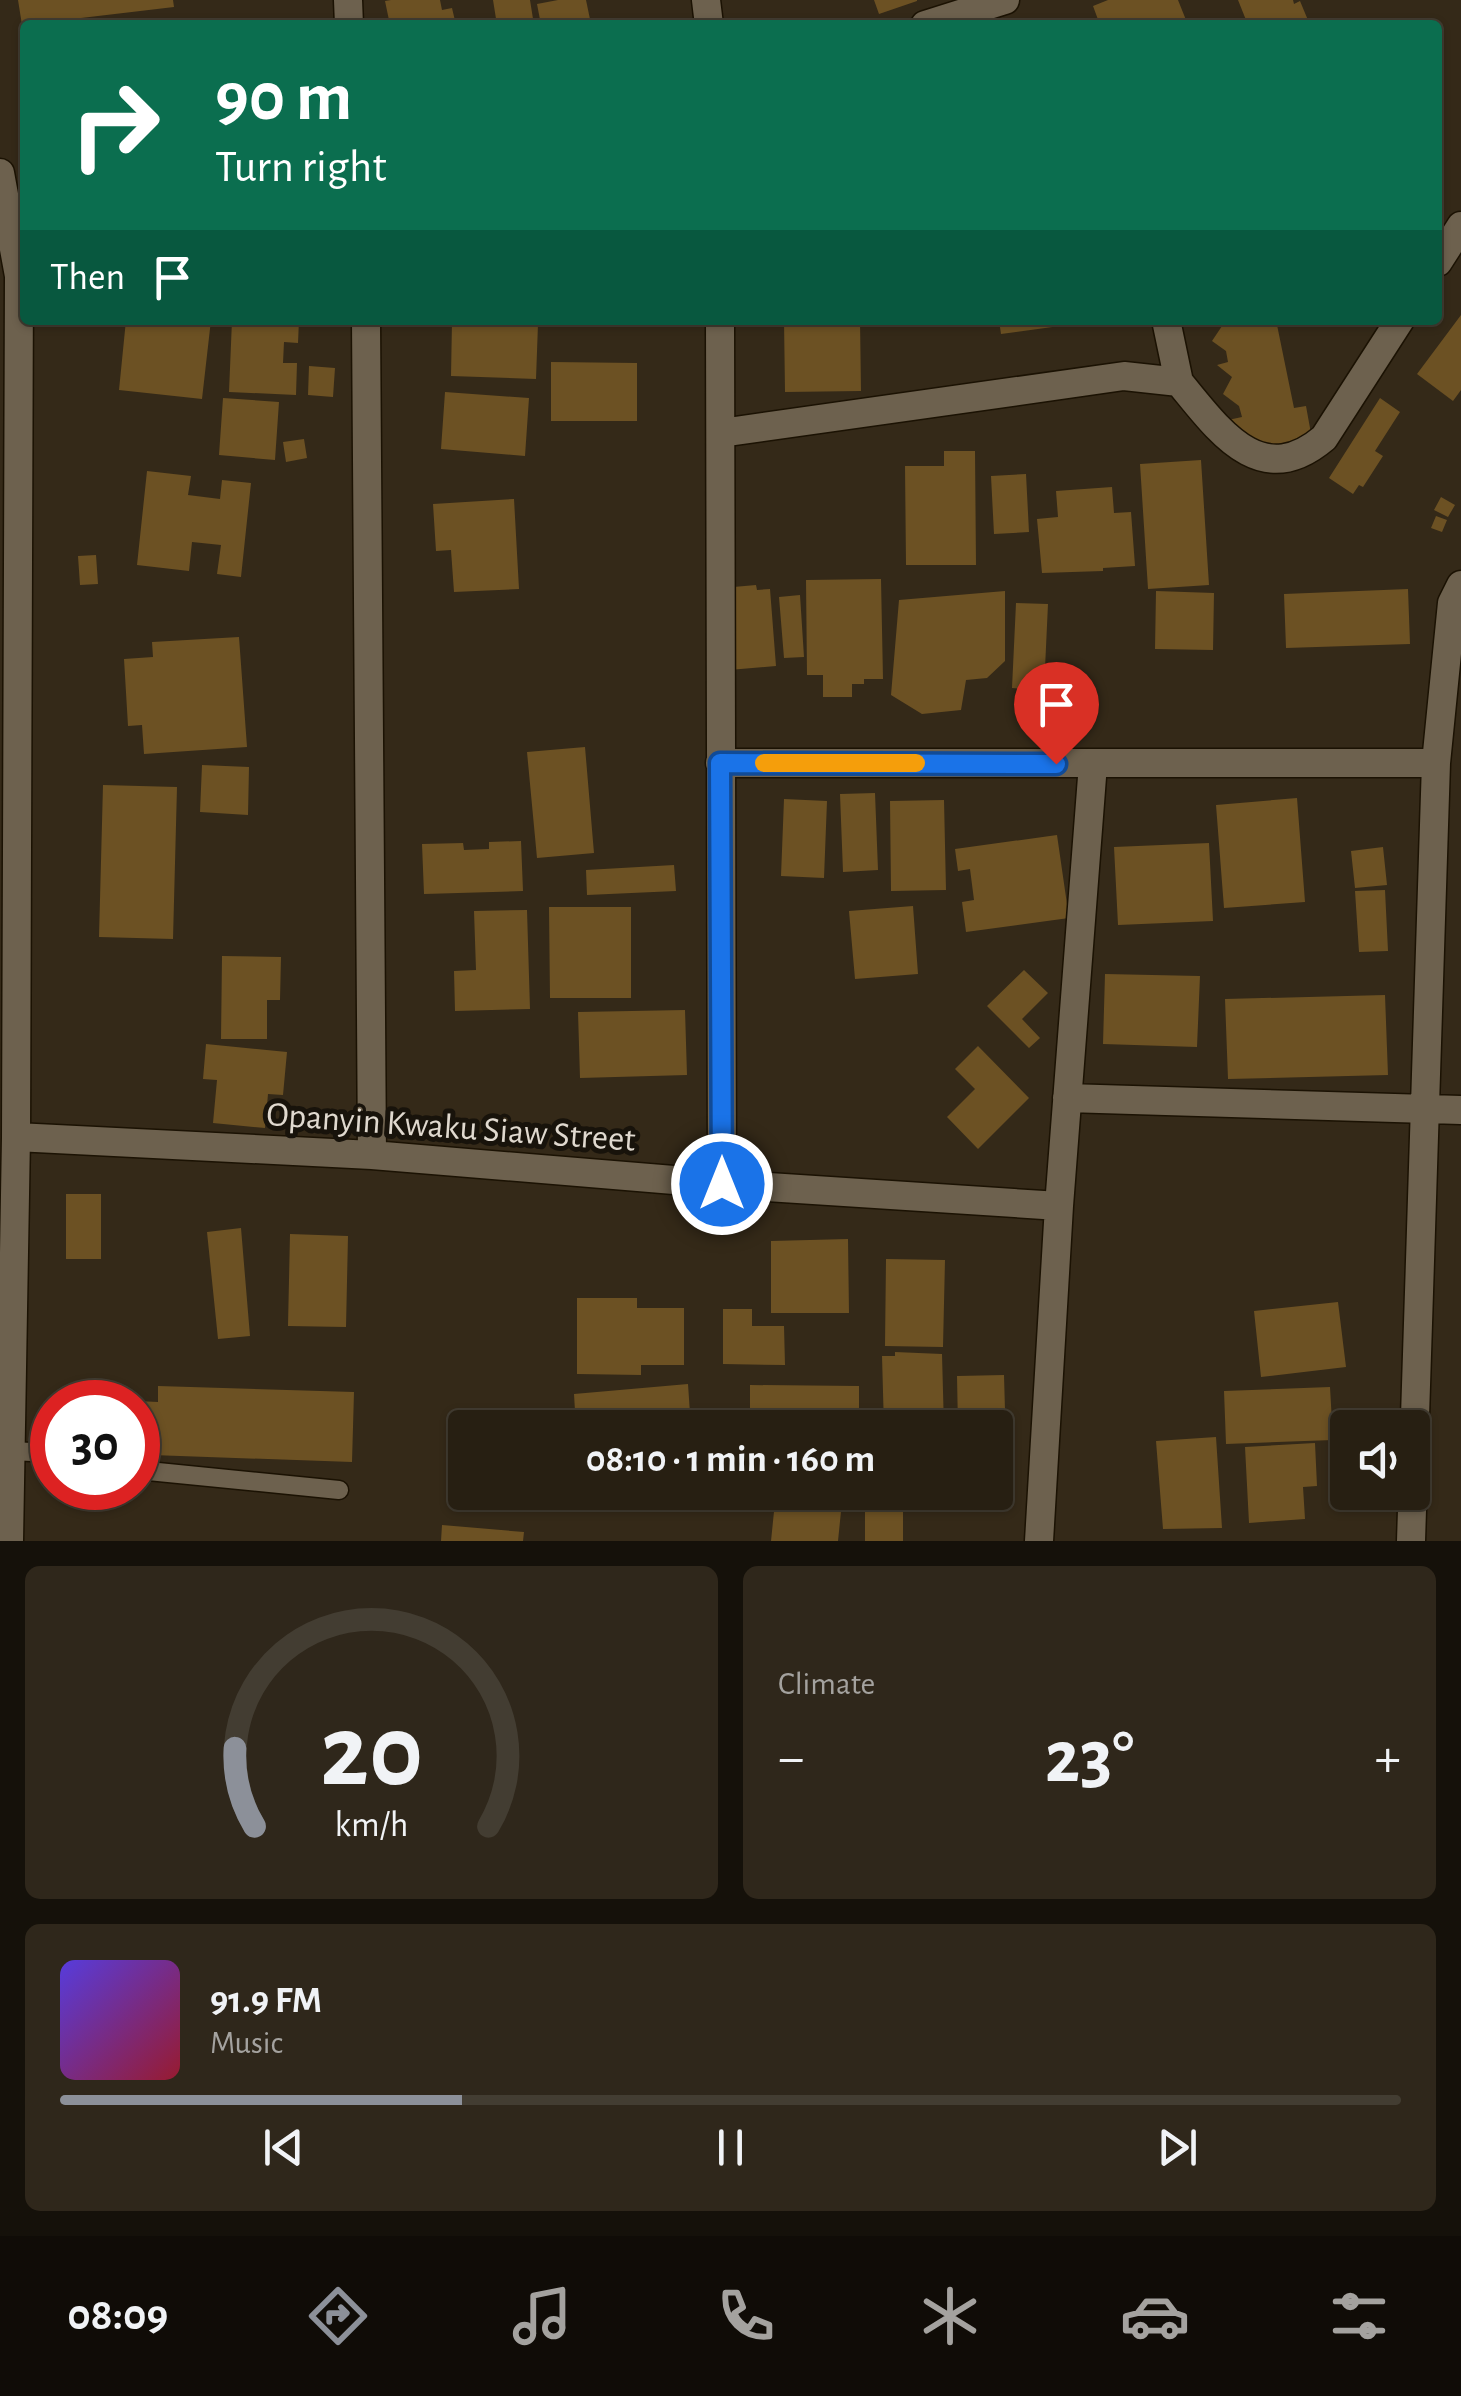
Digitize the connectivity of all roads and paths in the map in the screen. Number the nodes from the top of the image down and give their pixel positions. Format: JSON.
{"nodes":[{"id":1,"x":1005,"y":0,"type":"edge"},
{"id":2,"x":941,"y":20,"type":"edge"},
{"id":3,"x":0,"y":174,"type":"edge"},
{"id":4,"x":1461,"y":226,"type":"edge"},
{"id":5,"x":1442,"y":256,"type":"edge"},
{"id":6,"x":366,"y":325,"type":"edge"},
{"id":7,"x":720,"y":325,"type":"edge"},
{"id":8,"x":1167,"y":325,"type":"edge"},
{"id":9,"x":1397,"y":325,"type":"edge"},
{"id":10,"x":1179,"y":382,"type":"junction"},
{"id":11,"x":720,"y":433,"type":"junction"},
{"id":12,"x":1461,"y":585,"type":"edge"},
{"id":13,"x":720,"y":763,"type":"junction"},
{"id":14,"x":1436,"y":763,"type":"junction"},
{"id":15,"x":1093,"y":764,"type":"junction"},
{"id":16,"x":1067,"y":1098,"type":"junction"},
{"id":17,"x":1426,"y":1109,"type":"junction"},
{"id":18,"x":1461,"y":1110,"type":"edge"},
{"id":19,"x":16,"y":1137,"type":"junction"},
{"id":20,"x":372,"y":1155,"type":"junction"},
{"id":21,"x":722,"y":1184,"type":"junction"},
{"id":22,"x":1059,"y":1206,"type":"junction"},
{"id":23,"x":7,"y":1216,"type":"edge"},
{"id":24,"x":11,"y":1451,"type":"junction"},
{"id":25,"x":30,"y":1452,"type":"edge"},
{"id":26,"x":160,"y":1472,"type":"edge"},
{"id":27,"x":339,"y":1490,"type":"dead end"},
{"id":28,"x":9,"y":1541,"type":"edge"},
{"id":29,"x":1039,"y":1541,"type":"edge"},
{"id":30,"x":1411,"y":1541,"type":"edge"}],
"edges":[{"from":1,"to":2,"type":"street"},
{"from":3,"to":19,"type":"street"},
{"from":4,"to":5,"type":"street"},
{"from":6,"to":20,"type":"street"},
{"from":7,"to":11,"type":"street"},
{"from":8,"to":10,"type":"street"},
{"from":9,"to":10,"type":"street"},
{"from":10,"to":11,"type":"street"},
{"from":11,"to":13,"type":"street"},
{"from":12,"to":14,"type":"street"},
{"from":13,"to":15,"type":"street"},
{"from":13,"to":21,"type":"street"},
{"from":14,"to":15,"type":"street"},
{"from":14,"to":17,"type":"street"},
{"from":15,"to":16,"type":"street"},
{"from":16,"to":17,"type":"street"},
{"from":16,"to":22,"type":"street"},
{"from":17,"to":18,"type":"street"},
{"from":17,"to":30,"type":"street"},
{"from":19,"to":20,"type":"street","name":"Opanyin Kwaku Siaw Street"},
{"from":19,"to":23,"type":"street"},
{"from":20,"to":21,"type":"street","name":"Opanyin Kwaku Siaw Street"},
{"from":21,"to":22,"type":"street","name":"Opanyin Kwaku Siaw Street"},
{"from":22,"to":29,"type":"street"},
{"from":23,"to":24,"type":"street"},
{"from":24,"to":25,"type":"lane"},
{"from":24,"to":28,"type":"street"},
{"from":26,"to":27,"type":"lane"}]}
